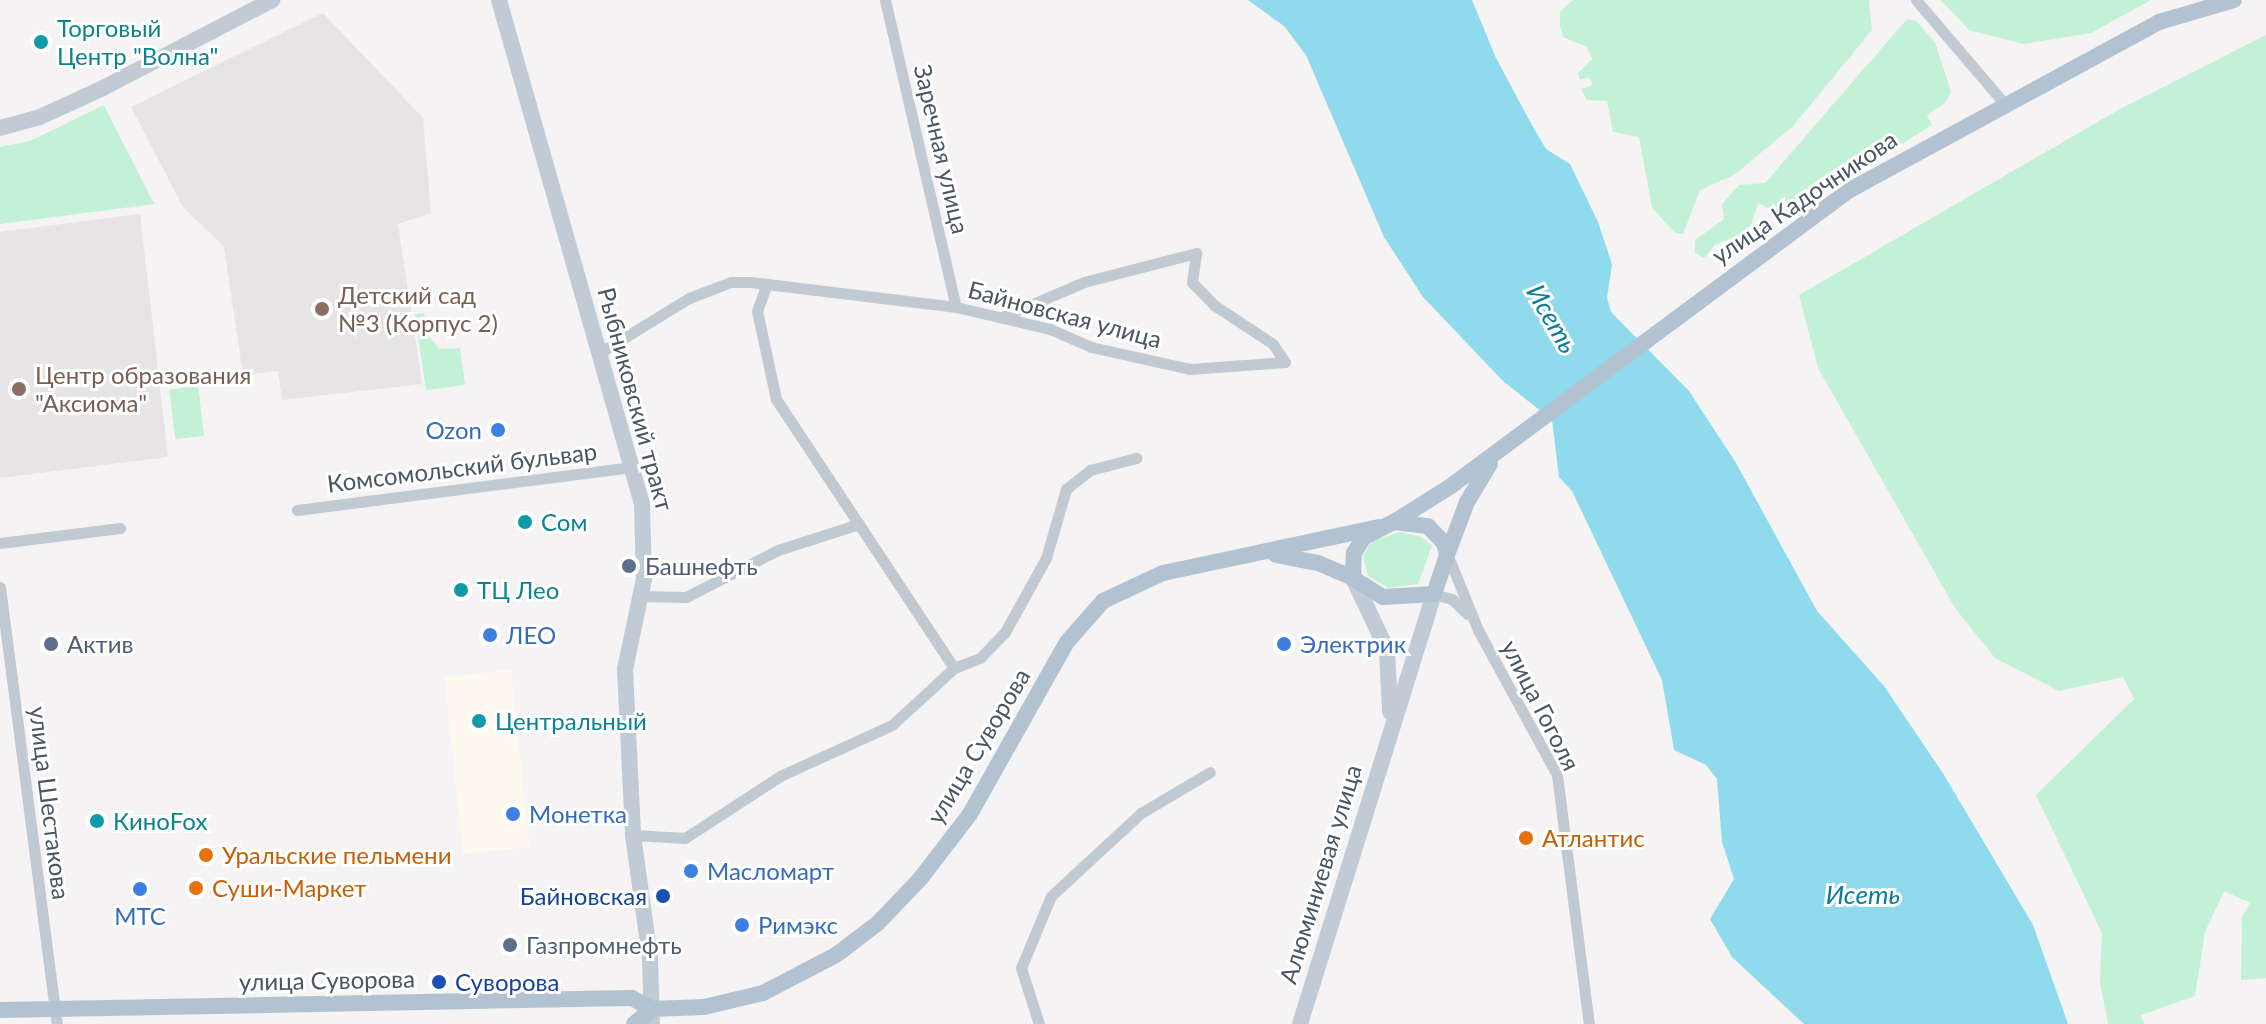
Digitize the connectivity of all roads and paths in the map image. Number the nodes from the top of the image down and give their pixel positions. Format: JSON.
{"nodes":[{"id":1,"x":272,"y":0,"type":"edge"},
{"id":2,"x":499,"y":0,"type":"edge"},
{"id":3,"x":885,"y":0,"type":"edge"},
{"id":4,"x":1916,"y":0,"type":"edge"},
{"id":5,"x":2197,"y":0,"type":"edge"},
{"id":6,"x":2234,"y":0,"type":"edge"},
{"id":7,"x":2159,"y":22,"type":"junction"},
{"id":8,"x":2004,"y":103,"type":"junction"},
{"id":9,"x":0,"y":128,"type":"edge"},
{"id":10,"x":767,"y":284,"type":"junction"},
{"id":11,"x":956,"y":307,"type":"junction"},
{"id":12,"x":1002,"y":317,"type":"junction"},
{"id":13,"x":601,"y":352,"type":"junction"},
{"id":14,"x":1518,"y":435,"type":"junction"},
{"id":15,"x":1136,"y":458,"type":"dead end"},
{"id":16,"x":634,"y":467,"type":"junction"},
{"id":17,"x":297,"y":510,"type":"dead end"},
{"id":18,"x":859,"y":524,"type":"junction"},
{"id":19,"x":1386,"y":524,"type":"junction"},
{"id":20,"x":120,"y":528,"type":"dead end"},
{"id":21,"x":0,"y":543,"type":"edge"},
{"id":22,"x":1262,"y":554,"type":"junction"},
{"id":23,"x":1447,"y":555,"type":"junction"},
{"id":24,"x":1353,"y":578,"type":"junction"},
{"id":25,"x":0,"y":587,"type":"edge"},
{"id":26,"x":1434,"y":594,"type":"junction"},
{"id":27,"x":639,"y":596,"type":"junction"},
{"id":28,"x":1478,"y":630,"type":"junction"},
{"id":29,"x":954,"y":668,"type":"junction"},
{"id":30,"x":1387,"y":738,"type":"junction"},
{"id":31,"x":1210,"y":772,"type":"dead end"},
{"id":32,"x":633,"y":835,"type":"junction"},
{"id":33,"x":0,"y":1010,"type":"edge"},
{"id":34,"x":56,"y":1016,"type":"edge"},
{"id":35,"x":652,"y":1017,"type":"edge"},
{"id":36,"x":1297,"y":1022,"type":"edge"},
{"id":37,"x":634,"y":1024,"type":"edge"},
{"id":38,"x":1039,"y":1024,"type":"edge"},
{"id":39,"x":1589,"y":1024,"type":"edge"}],
"edges":[{"from":1,"to":9,"type":"main road"},
{"from":2,"to":13,"type":"main road","name":"Рыбниковский тракт"},
{"from":3,"to":11,"type":"street","name":"Заречная улица"},
{"from":4,"to":8,"type":"street"},
{"from":5,"to":7,"type":"main road"},
{"from":6,"to":7,"type":"main road","name":"улица Кадочникова"},
{"from":7,"to":8,"type":"main road","name":"улица Кадочникова"},
{"from":8,"to":14,"type":"main road","name":"улица Кадочникова"},
{"from":10,"to":11,"type":"street","name":"Байновская улица"},
{"from":10,"to":13,"type":"street","name":"Байновская улица"},
{"from":10,"to":18,"type":"street"},
{"from":11,"to":12,"type":"street","name":"Байновская улица"},
{"from":12,"to":12,"type":"street","name":"Байновская улица"},
{"from":13,"to":16,"type":"main road","name":"Рыбниковский тракт"},
{"from":14,"to":19,"type":"main road"},
{"from":14,"to":23,"type":"main road"},
{"from":15,"to":29,"type":"street"},
{"from":16,"to":17,"type":"street","name":"Комсомольский бульвар"},
{"from":16,"to":27,"type":"main road","name":"Рыбниковский тракт"},
{"from":18,"to":27,"type":"street"},
{"from":18,"to":29,"type":"street"},
{"from":19,"to":22,"type":"main road","name":"улица Суворова"},
{"from":19,"to":23,"type":"main road"},
{"from":19,"to":24,"type":"main road"},
{"from":20,"to":21,"type":"street"},
{"from":22,"to":24,"type":"main road"},
{"from":22,"to":35,"type":"main road","name":"улица Суворова"},
{"from":23,"to":26,"type":"main road"},
{"from":23,"to":28,"type":"street","name":"улица Гоголя"},
{"from":24,"to":26,"type":"main road"},
{"from":24,"to":30,"type":"main road"},
{"from":25,"to":34,"type":"street","name":"улица Шестакова"},
{"from":26,"to":28,"type":"street"},
{"from":26,"to":30,"type":"main road"},
{"from":27,"to":32,"type":"main road","name":"Рыбниковский тракт"},
{"from":28,"to":39,"type":"street","name":"улица Гоголя"},
{"from":29,"to":32,"type":"street"},
{"from":30,"to":36,"type":"main road","name":"Алюминиевая улица"},
{"from":31,"to":38,"type":"street"},
{"from":32,"to":35,"type":"main road","name":"Рыбниковский тракт"},
{"from":33,"to":34,"type":"main road","name":"улица Суворова"},
{"from":34,"to":35,"type":"main road","name":"улица Суворова"},
{"from":35,"to":37,"type":"main road"}]}
